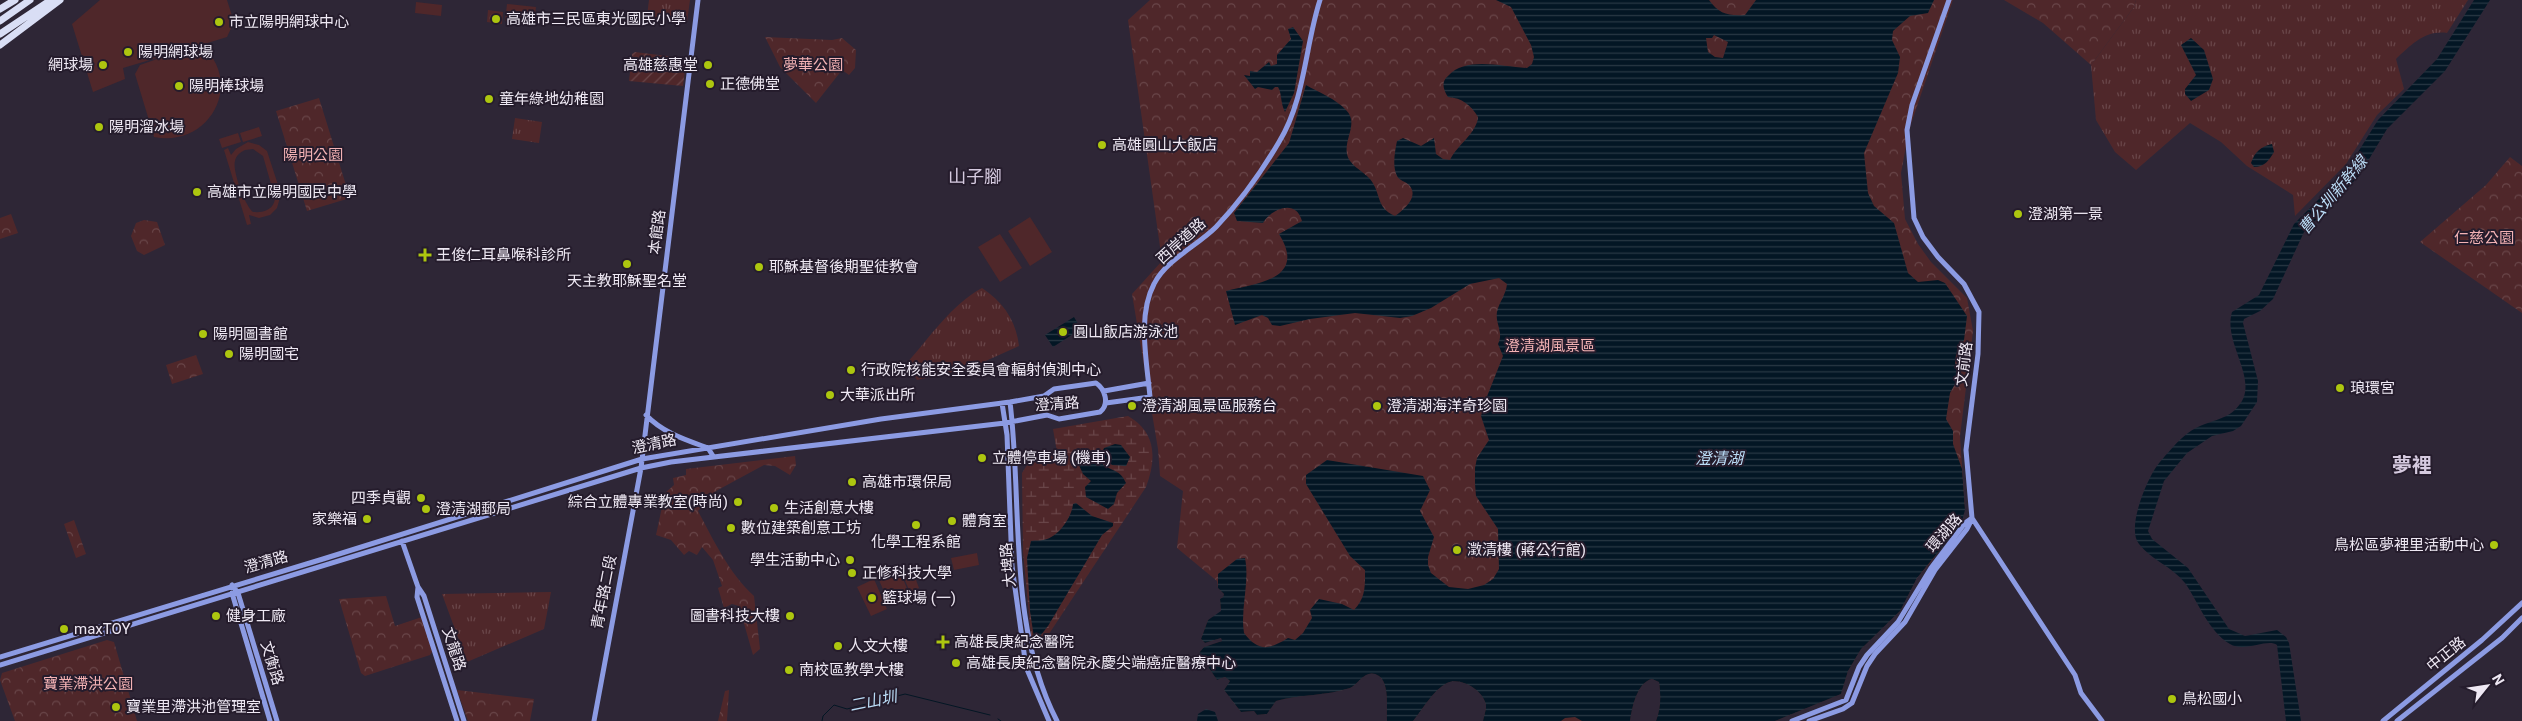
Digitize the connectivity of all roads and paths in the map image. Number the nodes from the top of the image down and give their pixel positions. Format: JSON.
{"nodes":[{"id":1,"x":15,"y":0,"type":"edge"},
{"id":2,"x":30,"y":0,"type":"edge"},
{"id":3,"x":60,"y":0,"type":"edge"},
{"id":4,"x":698,"y":0,"type":"edge"},
{"id":5,"x":1320,"y":0,"type":"edge"},
{"id":6,"x":1949,"y":0,"type":"edge"},
{"id":7,"x":50,"y":3,"type":"edge"},
{"id":8,"x":0,"y":9,"type":"edge"},
{"id":9,"x":0,"y":21,"type":"edge"},
{"id":10,"x":0,"y":34,"type":"edge"},
{"id":11,"x":0,"y":45,"type":"edge"},
{"id":12,"x":1149,"y":383,"type":"junction"},
{"id":13,"x":1104,"y":391,"type":"junction"},
{"id":14,"x":1010,"y":402,"type":"junction"},
{"id":15,"x":1002,"y":403,"type":"junction"},
{"id":16,"x":1106,"y":403,"type":"junction"},
{"id":17,"x":646,"y":415,"type":"junction"},
{"id":18,"x":1012,"y":422,"type":"junction"},
{"id":19,"x":1005,"y":423,"type":"junction"},
{"id":20,"x":708,"y":448,"type":"junction"},
{"id":21,"x":713,"y":456,"type":"junction"},
{"id":22,"x":642,"y":458,"type":"junction"},
{"id":23,"x":641,"y":468,"type":"junction"},
{"id":24,"x":1972,"y":518,"type":"junction"},
{"id":25,"x":402,"y":541,"type":"junction"},
{"id":26,"x":232,"y":585,"type":"junction"},
{"id":27,"x":418,"y":587,"type":"junction"},
{"id":28,"x":238,"y":593,"type":"junction"},
{"id":29,"x":232,"y":595,"type":"junction"},
{"id":30,"x":2522,"y":603,"type":"edge"},
{"id":31,"x":2522,"y":618,"type":"edge"},
{"id":32,"x":0,"y":656,"type":"edge"},
{"id":33,"x":0,"y":665,"type":"edge"},
{"id":34,"x":1814,"y":713,"type":"junction"},
{"id":35,"x":1816,"y":719,"type":"junction"},
{"id":36,"x":270,"y":721,"type":"edge"},
{"id":37,"x":277,"y":721,"type":"edge"},
{"id":38,"x":457,"y":721,"type":"edge"},
{"id":39,"x":464,"y":721,"type":"edge"},
{"id":40,"x":594,"y":721,"type":"edge"},
{"id":41,"x":1049,"y":721,"type":"edge"},
{"id":42,"x":1057,"y":721,"type":"edge"},
{"id":43,"x":1792,"y":721,"type":"edge"},
{"id":44,"x":1810,"y":721,"type":"edge"},
{"id":45,"x":2102,"y":721,"type":"edge"},
{"id":46,"x":2383,"y":721,"type":"edge"},
{"id":47,"x":2397,"y":721,"type":"edge"}],
"edges":[{"from":1,"to":8,"type":"highway"},
{"from":2,"to":9,"type":"highway"},
{"from":3,"to":7,"type":"highway"},
{"from":4,"to":17,"type":"street","name":"本館路"},
{"from":5,"to":12,"type":"street","name":"西岸道路"},
{"from":6,"to":24,"type":"street","name":"文前路"},
{"from":7,"to":10,"type":"highway"},
{"from":7,"to":11,"type":"highway"},
{"from":12,"to":13,"type":"street"},
{"from":12,"to":16,"type":"street","name":"西岸道路"},
{"from":13,"to":14,"type":"street","name":"澄清路"},
{"from":13,"to":16,"type":"street"},
{"from":14,"to":15,"type":"street","name":"澄清路"},
{"from":14,"to":18,"type":"street","name":"大埤路"},
{"from":15,"to":19,"type":"street","name":"大埤路"},
{"from":15,"to":20,"type":"street","name":"澄清路"},
{"from":16,"to":18,"type":"street","name":"澄清路"},
{"from":17,"to":20,"type":"street"},
{"from":17,"to":22,"type":"street","name":"本館路"},
{"from":18,"to":19,"type":"street","name":"澄清路"},
{"from":18,"to":42,"type":"street","name":"大埤路"},
{"from":19,"to":21,"type":"street","name":"澄清路"},
{"from":19,"to":41,"type":"street","name":"大埤路"},
{"from":20,"to":21,"type":"street"},
{"from":20,"to":22,"type":"street","name":"澄清路"},
{"from":21,"to":23,"type":"street","name":"澄清路"},
{"from":22,"to":23,"type":"street","name":"本館路"},
{"from":22,"to":26,"type":"street","name":"澄清路"},
{"from":23,"to":25,"type":"street","name":"澄清路"},
{"from":23,"to":40,"type":"street","name":"青年路二段"},
{"from":24,"to":34,"type":"street","name":"環湖路"},
{"from":24,"to":35,"type":"street","name":"環湖路"},
{"from":24,"to":45,"type":"street","name":"文前路"},
{"from":25,"to":27,"type":"street","name":"文龍路"},
{"from":25,"to":28,"type":"street","name":"澄清路"},
{"from":26,"to":28,"type":"street","name":"文衡路"},
{"from":26,"to":29,"type":"street","name":"文衡路"},
{"from":26,"to":32,"type":"street","name":"澄清路"},
{"from":27,"to":38,"type":"street","name":"文龍路"},
{"from":27,"to":39,"type":"street","name":"文龍路"},
{"from":28,"to":29,"type":"street","name":"澄清路"},
{"from":28,"to":37,"type":"street","name":"文衡路"},
{"from":29,"to":33,"type":"street","name":"澄清路"},
{"from":29,"to":36,"type":"street","name":"文衡路"},
{"from":30,"to":46,"type":"street","name":"中正路"},
{"from":31,"to":47,"type":"street","name":"中正路"},
{"from":34,"to":35,"type":"street"},
{"from":34,"to":43,"type":"street","name":"環湖路"},
{"from":35,"to":44,"type":"street","name":"環湖路"}]}
